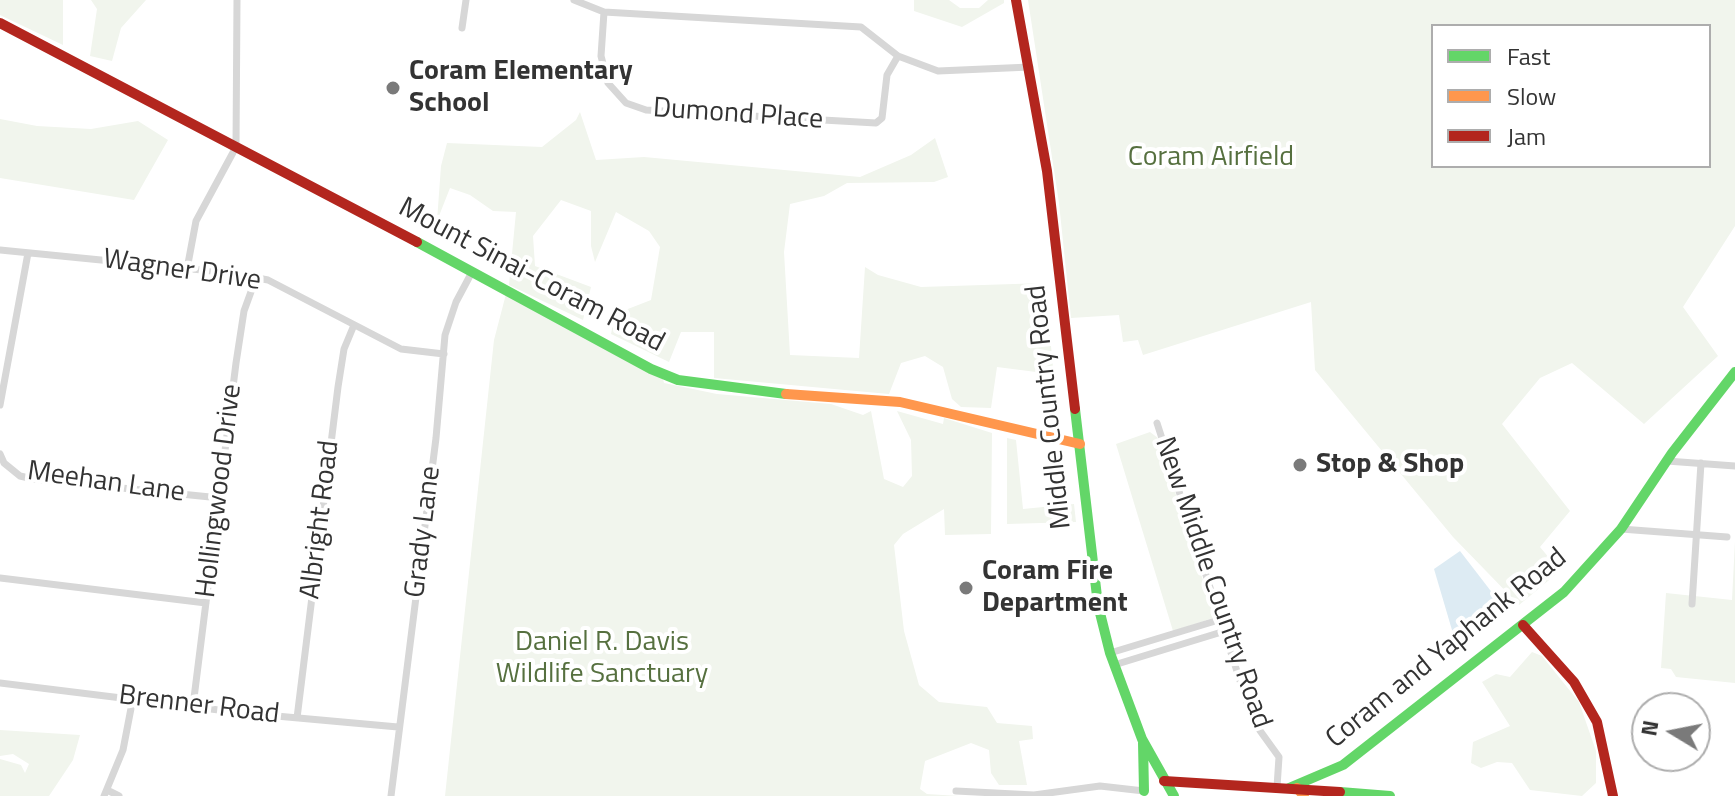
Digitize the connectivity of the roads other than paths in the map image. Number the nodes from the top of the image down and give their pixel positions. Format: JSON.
{"nodes":[{"id":1,"x":237,"y":0,"type":"edge"},
{"id":2,"x":466,"y":0,"type":"edge"},
{"id":3,"x":574,"y":0,"type":"edge"},
{"id":4,"x":1016,"y":0,"type":"edge"},
{"id":5,"x":604,"y":12,"type":"junction"},
{"id":6,"x":0,"y":23,"type":"edge"},
{"id":7,"x":462,"y":28,"type":"dead end"},
{"id":8,"x":898,"y":56,"type":"junction"},
{"id":9,"x":1030,"y":67,"type":"junction"},
{"id":10,"x":236,"y":147,"type":"junction"},
{"id":11,"x":0,"y":250,"type":"edge"},
{"id":12,"x":28,"y":253,"type":"junction"},
{"id":13,"x":187,"y":269,"type":"junction"},
{"id":14,"x":472,"y":272,"type":"junction"},
{"id":15,"x":256,"y":278,"type":"junction"},
{"id":16,"x":354,"y":325,"type":"junction"},
{"id":17,"x":444,"y":354,"type":"junction"},
{"id":18,"x":1735,"y":372,"type":"edge"},
{"id":19,"x":0,"y":405,"type":"edge"},
{"id":20,"x":1157,"y":423,"type":"dead end"},
{"id":21,"x":1080,"y":444,"type":"junction"},
{"id":22,"x":0,"y":454,"type":"edge"},
{"id":23,"x":1667,"y":461,"type":"junction"},
{"id":24,"x":1701,"y":463,"type":"junction"},
{"id":25,"x":2,"y":464,"type":"edge"},
{"id":26,"x":1735,"y":466,"type":"edge"},
{"id":27,"x":220,"y":498,"type":"junction"},
{"id":28,"x":1621,"y":529,"type":"junction"},
{"id":29,"x":1697,"y":534,"type":"junction"},
{"id":30,"x":1727,"y":537,"type":"dead end"},
{"id":31,"x":0,"y":578,"type":"edge"},
{"id":32,"x":206,"y":603,"type":"junction"},
{"id":33,"x":1692,"y":604,"type":"dead end"},
{"id":34,"x":1222,"y":619,"type":"junction"},
{"id":35,"x":1523,"y":625,"type":"junction"},
{"id":36,"x":1225,"y":631,"type":"junction"},
{"id":37,"x":1110,"y":653,"type":"junction"},
{"id":38,"x":1114,"y":665,"type":"junction"},
{"id":39,"x":0,"y":683,"type":"edge"},
{"id":40,"x":133,"y":698,"type":"junction"},
{"id":41,"x":193,"y":706,"type":"junction"},
{"id":42,"x":297,"y":718,"type":"junction"},
{"id":43,"x":398,"y":727,"type":"junction"},
{"id":44,"x":1143,"y":742,"type":"junction"},
{"id":45,"x":1164,"y":781,"type":"junction"},
{"id":46,"x":1277,"y":787,"type":"junction"},
{"id":47,"x":956,"y":791,"type":"dead end"},
{"id":48,"x":1296,"y":791,"type":"edge"},
{"id":49,"x":105,"y":793,"type":"edge"},
{"id":50,"x":1144,"y":794,"type":"edge"},
{"id":51,"x":1337,"y":794,"type":"edge"},
{"id":52,"x":119,"y":796,"type":"edge"},
{"id":53,"x":391,"y":796,"type":"edge"},
{"id":54,"x":1174,"y":796,"type":"edge"},
{"id":55,"x":1390,"y":796,"type":"edge"},
{"id":56,"x":1613,"y":796,"type":"edge"}],
"edges":[{"from":1,"to":10,"type":"street"},
{"from":2,"to":7,"type":"street"},
{"from":3,"to":5,"type":"street"},
{"from":4,"to":9,"type":"main road","name":"Middle Country Road"},
{"from":5,"to":8,"type":"street"},
{"from":5,"to":8,"type":"street","name":"Dumond Place"},
{"from":6,"to":10,"type":"main road","name":"Mount Sinai-Coram Road"},
{"from":8,"to":9,"type":"street"},
{"from":9,"to":21,"type":"main road","name":"Middle Country Road"},
{"from":10,"to":13,"type":"street"},
{"from":10,"to":14,"type":"main road","name":"Mount Sinai-Coram Road"},
{"from":11,"to":12,"type":"street","name":"Wagner Drive"},
{"from":12,"to":13,"type":"street","name":"Wagner Drive"},
{"from":12,"to":19,"type":"street"},
{"from":13,"to":15,"type":"street","name":"Wagner Drive"},
{"from":14,"to":17,"type":"street","name":"Grady Lane"},
{"from":14,"to":21,"type":"main road","name":"Mount Sinai-Coram Road"},
{"from":15,"to":16,"type":"street","name":"Wagner Drive"},
{"from":15,"to":27,"type":"street","name":"Hollingwood Drive"},
{"from":16,"to":17,"type":"street","name":"Wagner Drive"},
{"from":16,"to":42,"type":"street","name":"Albright Road"},
{"from":17,"to":43,"type":"street","name":"Grady Lane"},
{"from":18,"to":23,"type":"main road","name":"Coram and Yaphank Road"},
{"from":20,"to":34,"type":"street","name":"New Middle Country Road"},
{"from":21,"to":37,"type":"main road","name":"Middle Country Road"},
{"from":22,"to":25,"type":"street","name":"Meehan Lane"},
{"from":23,"to":24,"type":"street"},
{"from":23,"to":28,"type":"main road","name":"Coram and Yaphank Road"},
{"from":24,"to":26,"type":"street"},
{"from":24,"to":29,"type":"street"},
{"from":25,"to":27,"type":"street","name":"Meehan Lane"},
{"from":27,"to":32,"type":"street","name":"Hollingwood Drive"},
{"from":28,"to":29,"type":"street"},
{"from":28,"to":35,"type":"main road","name":"Coram and Yaphank Road"},
{"from":29,"to":30,"type":"street"},
{"from":29,"to":33,"type":"street"},
{"from":31,"to":32,"type":"street"},
{"from":32,"to":41,"type":"street","name":"Hollingwood Drive"},
{"from":34,"to":36,"type":"street","name":"New Middle Country Road"},
{"from":34,"to":37,"type":"street"},
{"from":35,"to":48,"type":"main road","name":"Coram and Yaphank Road"},
{"from":35,"to":56,"type":"main road"},
{"from":36,"to":38,"type":"street"},
{"from":36,"to":46,"type":"street","name":"New Middle Country Road"},
{"from":37,"to":38,"type":"main road","name":"Middle Country Road"},
{"from":38,"to":44,"type":"main road","name":"Middle Country Road"},
{"from":39,"to":40,"type":"street","name":"Brenner Road"},
{"from":40,"to":41,"type":"street","name":"Brenner Road"},
{"from":40,"to":49,"type":"street"},
{"from":41,"to":42,"type":"street","name":"Brenner Road"},
{"from":42,"to":43,"type":"street","name":"Brenner Road"},
{"from":43,"to":53,"type":"street","name":"Grady Lane"},
{"from":44,"to":45,"type":"main road","name":"Middle Country Road"},
{"from":44,"to":50,"type":"main road"},
{"from":45,"to":46,"type":"main road"},
{"from":45,"to":50,"type":"street"},
{"from":45,"to":54,"type":"main road","name":"Middle Country Road"},
{"from":46,"to":48,"type":"main road"},
{"from":47,"to":50,"type":"street"},
{"from":48,"to":51,"type":"main road"},
{"from":49,"to":52,"type":"street"},
{"from":51,"to":55,"type":"main road"}]}
